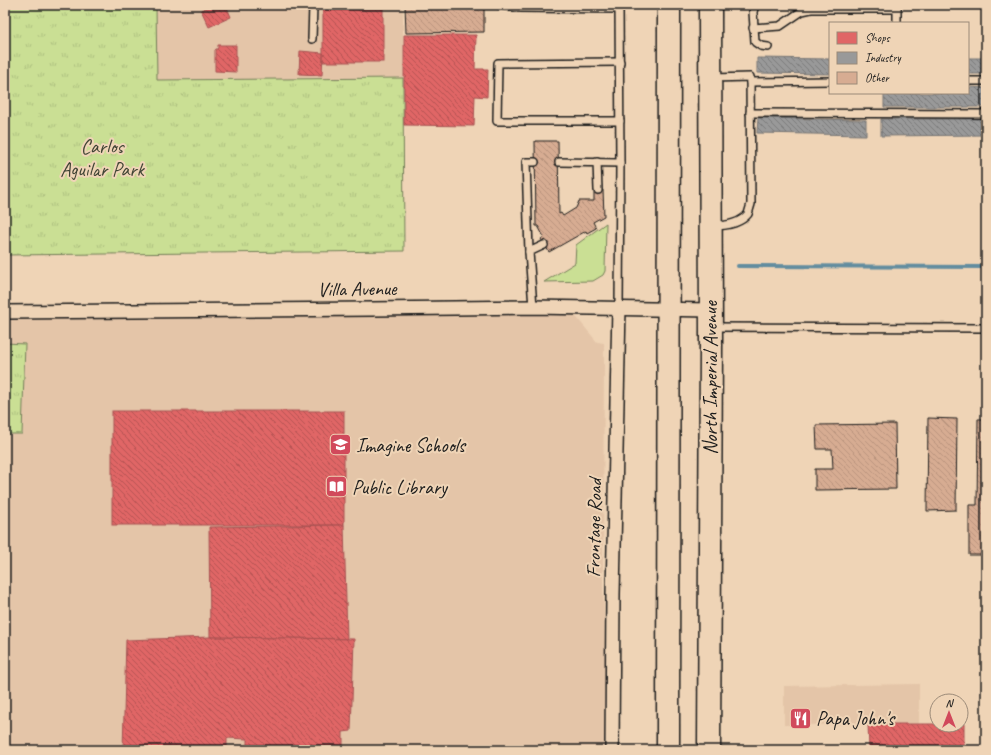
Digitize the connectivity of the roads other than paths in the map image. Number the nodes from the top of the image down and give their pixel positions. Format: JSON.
{"nodes":[{"id":1,"x":314,"y":5,"type":"edge"},
{"id":2,"x":500,"y":5,"type":"edge"},
{"id":3,"x":669,"y":5,"type":"edge"},
{"id":4,"x":710,"y":5,"type":"edge"},
{"id":5,"x":755,"y":5,"type":"edge"},
{"id":6,"x":619,"y":7,"type":"edge"},
{"id":7,"x":897,"y":7,"type":"edge"},
{"id":8,"x":898,"y":22,"type":"edge"},
{"id":9,"x":753,"y":28,"type":"junction"},
{"id":10,"x":312,"y":39,"type":"dead end"},
{"id":11,"x":768,"y":46,"type":"dead end"},
{"id":12,"x":620,"y":62,"type":"junction"},
{"id":13,"x":710,"y":78,"type":"junction"},
{"id":14,"x":829,"y":81,"type":"edge"},
{"id":15,"x":969,"y":81,"type":"edge"},
{"id":16,"x":986,"y":81,"type":"edge"},
{"id":17,"x":750,"y":82,"type":"junction"},
{"id":18,"x":750,"y":112,"type":"junction"},
{"id":19,"x":986,"y":114,"type":"edge"},
{"id":20,"x":620,"y":120,"type":"junction"},
{"id":21,"x":535,"y":162,"type":"dead end"},
{"id":22,"x":558,"y":162,"type":"dead end"},
{"id":23,"x":597,"y":162,"type":"junction"},
{"id":24,"x":620,"y":163,"type":"junction"},
{"id":25,"x":598,"y":190,"type":"dead end"},
{"id":26,"x":710,"y":226,"type":"junction"},
{"id":27,"x":544,"y":245,"type":"dead end"},
{"id":28,"x":529,"y":252,"type":"junction"},
{"id":29,"x":532,"y":307,"type":"junction"},
{"id":30,"x":619,"y":307,"type":"junction"},
{"id":31,"x":668,"y":309,"type":"junction"},
{"id":32,"x":5,"y":312,"type":"edge"},
{"id":33,"x":710,"y":318,"type":"junction"},
{"id":34,"x":986,"y":328,"type":"edge"},
{"id":35,"x":612,"y":750,"type":"edge"},
{"id":36,"x":668,"y":750,"type":"edge"},
{"id":37,"x":709,"y":750,"type":"edge"}],
"edges":[{"from":1,"to":10,"type":"lane"},
{"from":2,"to":6,"type":"lane"},
{"from":3,"to":31,"type":"highway"},
{"from":4,"to":13,"type":"highway","name":"North Imperial Avenue"},
{"from":5,"to":9,"type":"lane"},
{"from":6,"to":12,"type":"lane"},
{"from":7,"to":8,"type":"lane"},
{"from":7,"to":9,"type":"lane"},
{"from":9,"to":11,"type":"lane"},
{"from":12,"to":20,"type":"lane"},
{"from":12,"to":20,"type":"lane"},
{"from":13,"to":17,"type":"lane"},
{"from":13,"to":26,"type":"highway","name":"North Imperial Avenue"},
{"from":14,"to":17,"type":"lane"},
{"from":15,"to":16,"type":"lane"},
{"from":17,"to":18,"type":"lane"},
{"from":18,"to":19,"type":"lane"},
{"from":18,"to":26,"type":"lane"},
{"from":20,"to":24,"type":"lane"},
{"from":21,"to":28,"type":"lane"},
{"from":22,"to":23,"type":"lane"},
{"from":23,"to":24,"type":"lane"},
{"from":23,"to":25,"type":"lane"},
{"from":24,"to":30,"type":"lane"},
{"from":26,"to":33,"type":"highway","name":"North Imperial Avenue"},
{"from":27,"to":28,"type":"lane"},
{"from":28,"to":29,"type":"lane"},
{"from":29,"to":30,"type":"street","name":"Villa Avenue"},
{"from":29,"to":32,"type":"street","name":"Villa Avenue"},
{"from":30,"to":31,"type":"street","name":"Villa Avenue"},
{"from":30,"to":35,"type":"street","name":"Frontage Road"},
{"from":31,"to":33,"type":"street","name":"Villa Avenue"},
{"from":31,"to":36,"type":"highway"},
{"from":33,"to":34,"type":"lane"},
{"from":33,"to":37,"type":"highway","name":"North Imperial Avenue"}]}
